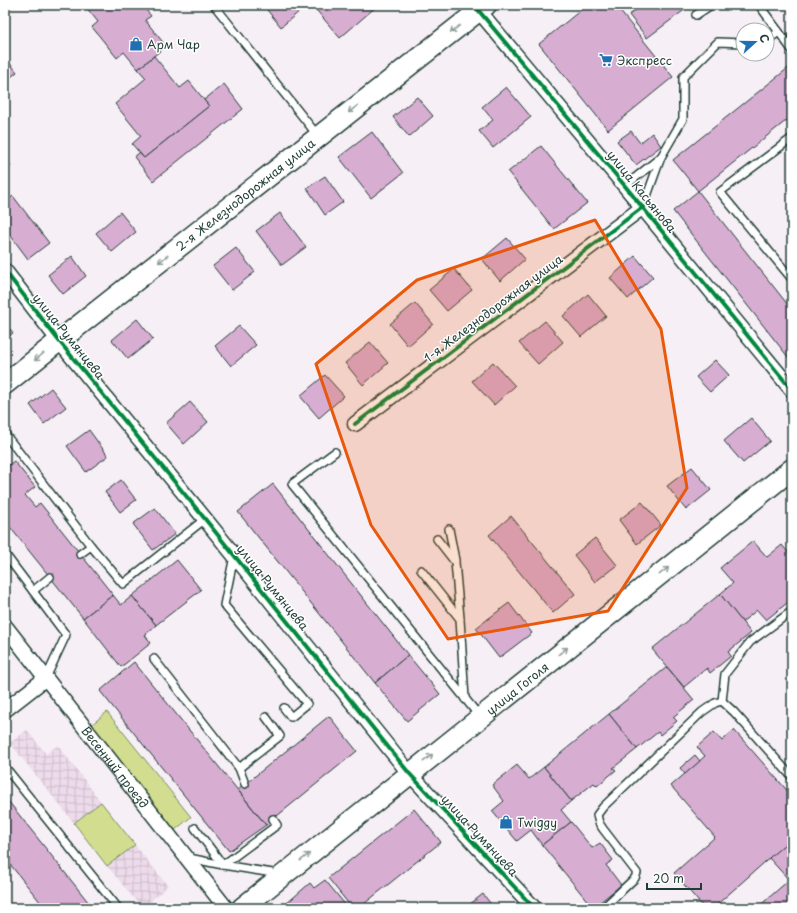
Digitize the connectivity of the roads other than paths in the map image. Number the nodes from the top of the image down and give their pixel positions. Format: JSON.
{"nodes":[{"id":1,"x":214,"y":5,"type":"edge"},
{"id":2,"x":711,"y":5,"type":"edge"},
{"id":3,"x":759,"y":5,"type":"edge"},
{"id":4,"x":480,"y":7,"type":"edge"},
{"id":5,"x":696,"y":15,"type":"dead end"},
{"id":6,"x":779,"y":32,"type":"junction"},
{"id":7,"x":775,"y":35,"type":"edge"},
{"id":8,"x":735,"y":43,"type":"edge"},
{"id":9,"x":792,"y":50,"type":"edge"},
{"id":10,"x":318,"y":137,"type":"junction"},
{"id":11,"x":792,"y":138,"type":"edge"},
{"id":12,"x":662,"y":157,"type":"junction"},
{"id":13,"x":625,"y":186,"type":"junction"},
{"id":14,"x":643,"y":207,"type":"junction"},
{"id":15,"x":5,"y":271,"type":"edge"},
{"id":16,"x":792,"y":279,"type":"edge"},
{"id":17,"x":59,"y":341,"type":"junction"},
{"id":18,"x":5,"y":384,"type":"edge"},
{"id":19,"x":792,"y":390,"type":"edge"},
{"id":20,"x":355,"y":424,"type":"dead end"},
{"id":21,"x":5,"y":434,"type":"edge"},
{"id":22,"x":335,"y":452,"type":"dead end"},
{"id":23,"x":792,"y":469,"type":"edge"},
{"id":24,"x":205,"y":519,"type":"junction"},
{"id":25,"x":449,"y":529,"type":"dead end"},
{"id":26,"x":437,"y":539,"type":"dead end"},
{"id":27,"x":91,"y":546,"type":"junction"},
{"id":28,"x":5,"y":554,"type":"edge"},
{"id":29,"x":80,"y":554,"type":"dead end"},
{"id":30,"x":234,"y":555,"type":"junction"},
{"id":31,"x":455,"y":562,"type":"junction"},
{"id":32,"x":421,"y":570,"type":"dead end"},
{"id":33,"x":50,"y":577,"type":"dead end"},
{"id":34,"x":33,"y":591,"type":"junction"},
{"id":35,"x":792,"y":610,"type":"edge"},
{"id":36,"x":460,"y":619,"type":"junction"},
{"id":37,"x":5,"y":626,"type":"edge"},
{"id":38,"x":154,"y":659,"type":"dead end"},
{"id":39,"x":46,"y":678,"type":"junction"},
{"id":40,"x":465,"y":699,"type":"junction"},
{"id":41,"x":722,"y":701,"type":"junction"},
{"id":42,"x":284,"y":708,"type":"dead end"},
{"id":43,"x":5,"y":710,"type":"edge"},
{"id":44,"x":266,"y":717,"type":"dead end"},
{"id":45,"x":480,"y":717,"type":"junction"},
{"id":46,"x":5,"y":767,"type":"edge"},
{"id":47,"x":239,"y":768,"type":"junction"},
{"id":48,"x":409,"y":773,"type":"junction"},
{"id":49,"x":792,"y":777,"type":"edge"},
{"id":50,"x":244,"y":784,"type":"dead end"},
{"id":51,"x":273,"y":819,"type":"dead end"},
{"id":52,"x":195,"y":828,"type":"dead end"},
{"id":53,"x":187,"y":858,"type":"junction"},
{"id":54,"x":223,"y":865,"type":"junction"},
{"id":55,"x":283,"y":874,"type":"junction"},
{"id":56,"x":118,"y":908,"type":"edge"},
{"id":57,"x":226,"y":908,"type":"edge"},
{"id":58,"x":242,"y":908,"type":"edge"},
{"id":59,"x":534,"y":908,"type":"edge"},
{"id":60,"x":603,"y":908,"type":"edge"}],
"edges":[{"from":1,"to":10,"type":"lane"},
{"from":2,"to":5,"type":"lane"},
{"from":3,"to":6,"type":"lane"},
{"from":4,"to":10,"type":"main road","name":"2-я Железнодорожная улица","one_way":true},
{"from":4,"to":13,"type":"street","name":"улица Касьянова"},
{"from":6,"to":7,"type":"lane"},
{"from":6,"to":9,"type":"lane"},
{"from":8,"to":12,"type":"lane"},
{"from":10,"to":17,"type":"main road","name":"2-я Железнодорожная улица","one_way":true},
{"from":11,"to":16,"type":"lane"},
{"from":12,"to":13,"type":"lane"},
{"from":12,"to":14,"type":"lane"},
{"from":13,"to":14,"type":"street","name":"улица Касьянова"},
{"from":14,"to":19,"type":"street","name":"улица Касьянова"},
{"from":14,"to":20,"type":"street","name":"1-я Железнодорожная улица"},
{"from":15,"to":17,"type":"street","name":"улица Румянцева"},
{"from":17,"to":18,"type":"main road","name":"2-я Железнодорожная улица","one_way":true},
{"from":17,"to":24,"type":"street","name":"улица Румянцева"},
{"from":21,"to":27,"type":"lane"},
{"from":22,"to":40,"type":"lane"},
{"from":45,"to":23,"type":"main road","name":"улица Гоголя","one_way":true},
{"from":24,"to":27,"type":"lane"},
{"from":24,"to":30,"type":"street","name":"улица Румянцева"},
{"from":25,"to":31,"type":"lane"},
{"from":26,"to":31,"type":"lane"},
{"from":27,"to":29,"type":"lane"},
{"from":28,"to":34,"type":"lane"},
{"from":30,"to":42,"type":"lane"},
{"from":30,"to":48,"type":"street","name":"улица Румянцева"},
{"from":31,"to":36,"type":"lane"},
{"from":32,"to":36,"type":"lane"},
{"from":33,"to":34,"type":"lane"},
{"from":34,"to":39,"type":"lane"},
{"from":35,"to":41,"type":"lane"},
{"from":36,"to":40,"type":"lane"},
{"from":37,"to":39,"type":"street","name":"Весенний проезд"},
{"from":38,"to":47,"type":"lane"},
{"from":39,"to":43,"type":"street"},
{"from":39,"to":53,"type":"street","name":"Весенний проезд"},
{"from":40,"to":45,"type":"lane"},
{"from":41,"to":49,"type":"lane"},
{"from":41,"to":60,"type":"lane"},
{"from":44,"to":47,"type":"lane"},
{"from":48,"to":45,"type":"main road","name":"улица Гоголя","one_way":true},
{"from":46,"to":56,"type":"lane"},
{"from":47,"to":50,"type":"lane"},
{"from":55,"to":48,"type":"main road","name":"улица Гоголя","one_way":true},
{"from":48,"to":59,"type":"street","name":"улица Румянцева"},
{"from":51,"to":54,"type":"lane"},
{"from":52,"to":54,"type":"lane"},
{"from":53,"to":54,"type":"lane"},
{"from":53,"to":57,"type":"street","name":"Весенний проезд"},
{"from":54,"to":55,"type":"lane"},
{"from":55,"to":58,"type":"main road","name":"улица Гоголя"}]}
